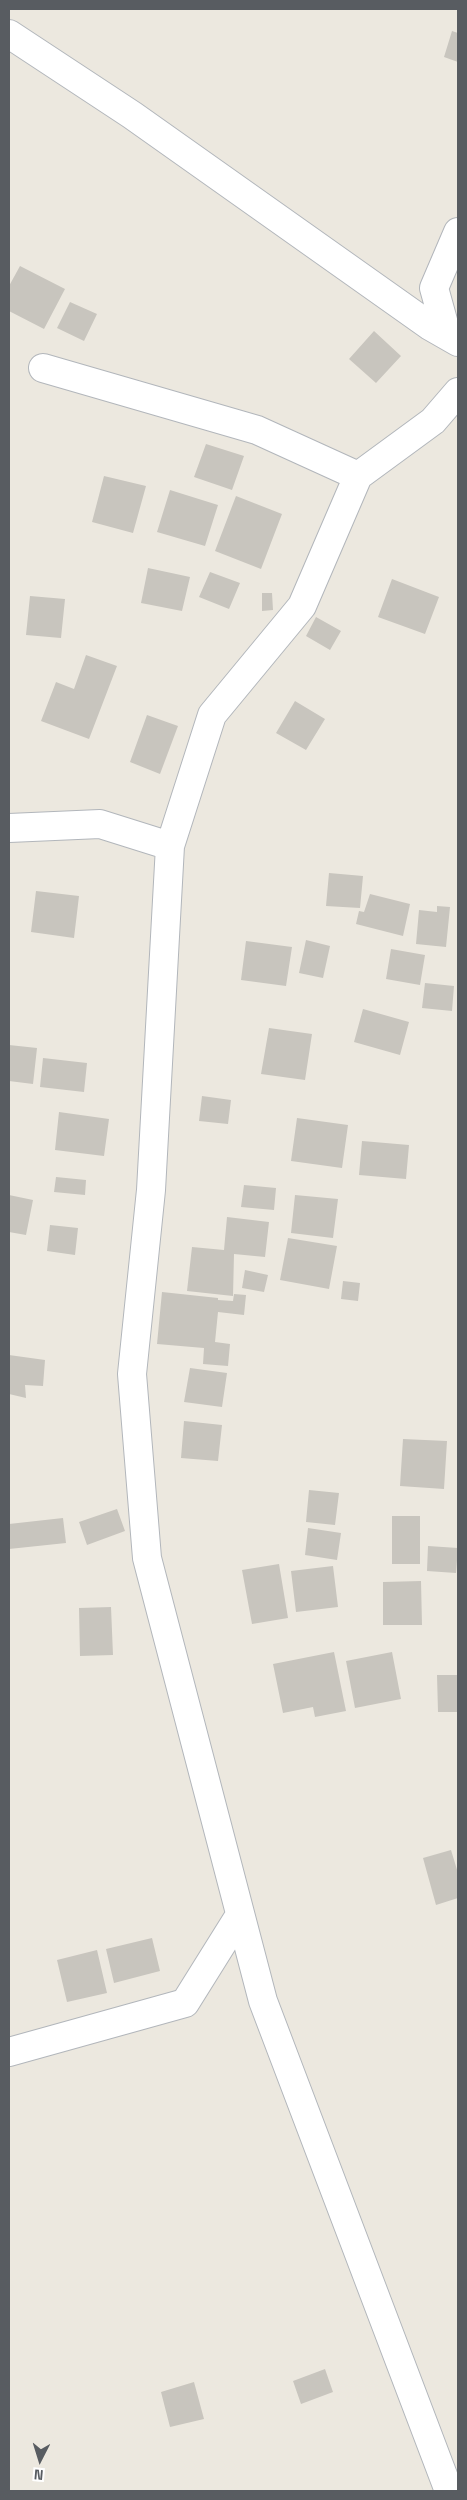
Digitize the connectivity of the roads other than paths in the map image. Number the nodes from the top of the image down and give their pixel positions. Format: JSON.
{"nodes":[{"id":1,"x":9,"y":34,"type":"edge"},
{"id":2,"x":458,"y":232,"type":"edge"},
{"id":3,"x":452,"y":339,"type":"edge"},
{"id":4,"x":43,"y":368,"type":"dead end"},
{"id":5,"x":458,"y":392,"type":"edge"},
{"id":6,"x":358,"y":476,"type":"junction"},
{"id":7,"x":9,"y":828,"type":"edge"},
{"id":8,"x":170,"y":846,"type":"junction"},
{"id":9,"x":240,"y":1915,"type":"junction"},
{"id":10,"x":9,"y":2052,"type":"edge"},
{"id":11,"x":449,"y":2491,"type":"edge"}],
"edges":[{"from":1,"to":3,"type":"street"},
{"from":2,"to":3,"type":"street"},
{"from":4,"to":6,"type":"street"},
{"from":5,"to":6,"type":"street"},
{"from":6,"to":8,"type":"street"},
{"from":7,"to":8,"type":"street"},
{"from":8,"to":9,"type":"street"},
{"from":9,"to":10,"type":"street"},
{"from":9,"to":11,"type":"street"}]}
